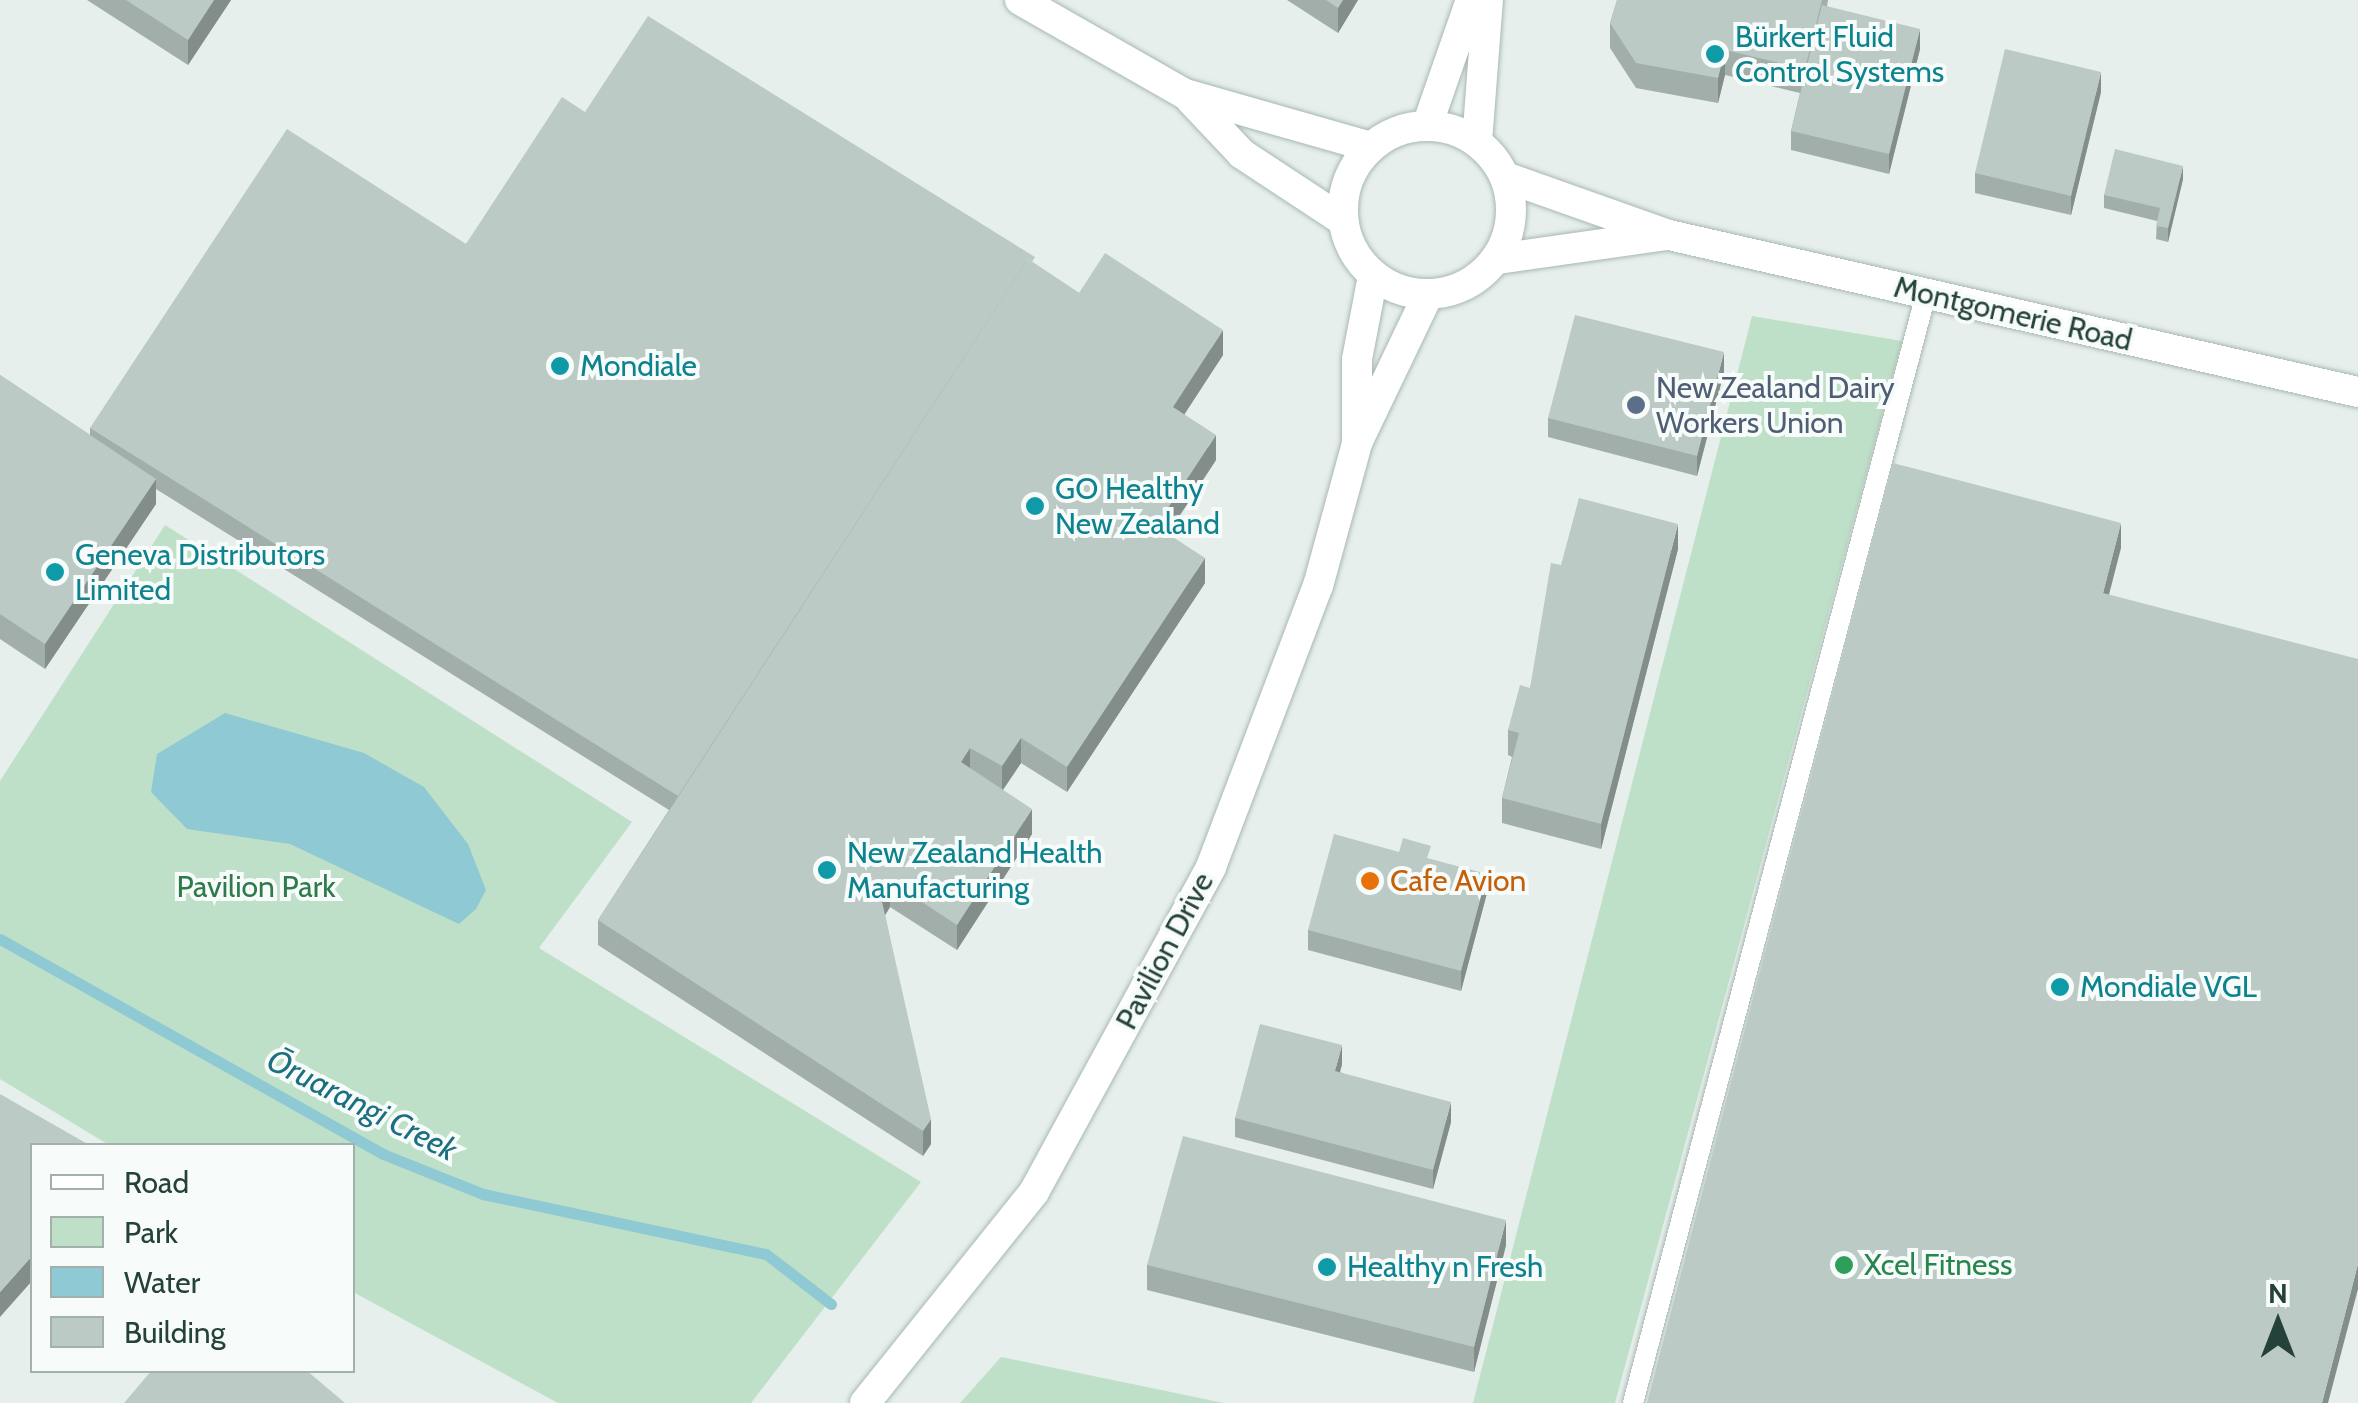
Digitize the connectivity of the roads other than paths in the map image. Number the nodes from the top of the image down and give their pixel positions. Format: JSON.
{"nodes":[{"id":1,"x":1020,"y":0,"type":"edge"},
{"id":2,"x":1472,"y":0,"type":"edge"},
{"id":3,"x":1488,"y":0,"type":"edge"},
{"id":4,"x":1185,"y":94,"type":"junction"},
{"id":5,"x":1427,"y":126,"type":"junction"},
{"id":6,"x":1478,"y":142,"type":"junction"},
{"id":7,"x":1371,"y":147,"type":"junction"},
{"id":8,"x":1506,"y":176,"type":"junction"},
{"id":9,"x":1342,"y":220,"type":"junction"},
{"id":10,"x":1669,"y":235,"type":"junction"},
{"id":11,"x":1498,"y":259,"type":"junction"},
{"id":12,"x":1372,"y":276,"type":"junction"},
{"id":13,"x":1926,"y":294,"type":"junction"},
{"id":14,"x":1428,"y":296,"type":"junction"},
{"id":15,"x":2358,"y":392,"type":"edge"},
{"id":16,"x":1357,"y":443,"type":"junction"},
{"id":17,"x":864,"y":1403,"type":"edge"},
{"id":18,"x":1632,"y":1403,"type":"edge"}],
"edges":[{"from":1,"to":4,"type":"street"},
{"from":2,"to":5,"type":"street"},
{"from":3,"to":6,"type":"street"},
{"from":4,"to":7,"type":"street"},
{"from":4,"to":9,"type":"street"},
{"from":5,"to":6,"type":"street"},
{"from":5,"to":7,"type":"street"},
{"from":6,"to":8,"type":"street"},
{"from":7,"to":9,"type":"street"},
{"from":8,"to":10,"type":"street","name":"Montgomerie Road"},
{"from":8,"to":11,"type":"street"},
{"from":9,"to":12,"type":"street"},
{"from":10,"to":11,"type":"street","name":"Montgomerie Road"},
{"from":10,"to":13,"type":"street","name":"Montgomerie Road"},
{"from":11,"to":14,"type":"street"},
{"from":12,"to":14,"type":"street"},
{"from":12,"to":16,"type":"street","name":"Pavilion Drive"},
{"from":13,"to":15,"type":"street","name":"Montgomerie Road"},
{"from":13,"to":18,"type":"lane"},
{"from":14,"to":16,"type":"street","name":"Pavilion Drive"},
{"from":16,"to":17,"type":"street","name":"Pavilion Drive"}]}
